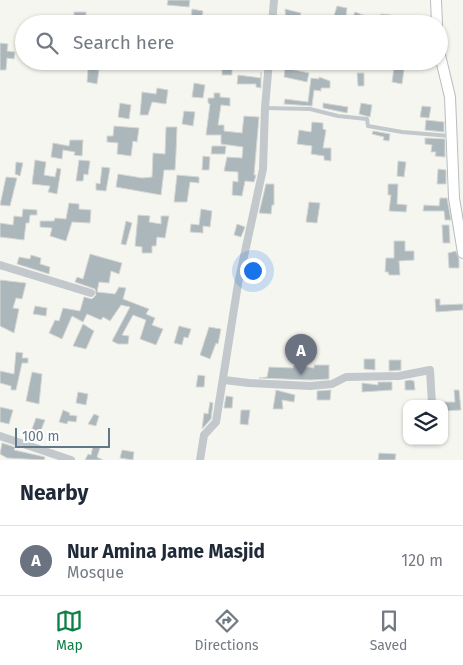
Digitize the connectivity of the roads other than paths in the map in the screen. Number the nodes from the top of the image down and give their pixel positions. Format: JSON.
{"nodes":[{"id":1,"x":274,"y":0,"type":"edge"},
{"id":2,"x":436,"y":0,"type":"edge"},
{"id":3,"x":273,"y":15,"type":"edge"},
{"id":4,"x":437,"y":15,"type":"edge"},
{"id":5,"x":268,"y":70,"type":"edge"},
{"id":6,"x":444,"y":70,"type":"edge"},
{"id":7,"x":264,"y":108,"type":"junction"},
{"id":8,"x":450,"y":136,"type":"junction"},
{"id":9,"x":463,"y":253,"type":"edge"},
{"id":10,"x":0,"y":265,"type":"edge"},
{"id":11,"x":91,"y":293,"type":"dead end"},
{"id":12,"x":224,"y":380,"type":"junction"},
{"id":13,"x":432,"y":400,"type":"edge"},
{"id":14,"x":0,"y":436,"type":"edge"},
{"id":15,"x":71,"y":460,"type":"edge"},
{"id":16,"x":200,"y":460,"type":"edge"}],
"edges":[{"from":1,"to":3,"type":"street"},
{"from":2,"to":4,"type":"main road"},
{"from":5,"to":7,"type":"street"},
{"from":6,"to":8,"type":"main road"},
{"from":7,"to":8,"type":"lane"},
{"from":7,"to":12,"type":"street"},
{"from":8,"to":9,"type":"main road"},
{"from":10,"to":11,"type":"street"},
{"from":12,"to":13,"type":"street"},
{"from":12,"to":16,"type":"street"},
{"from":14,"to":15,"type":"street"}]}
